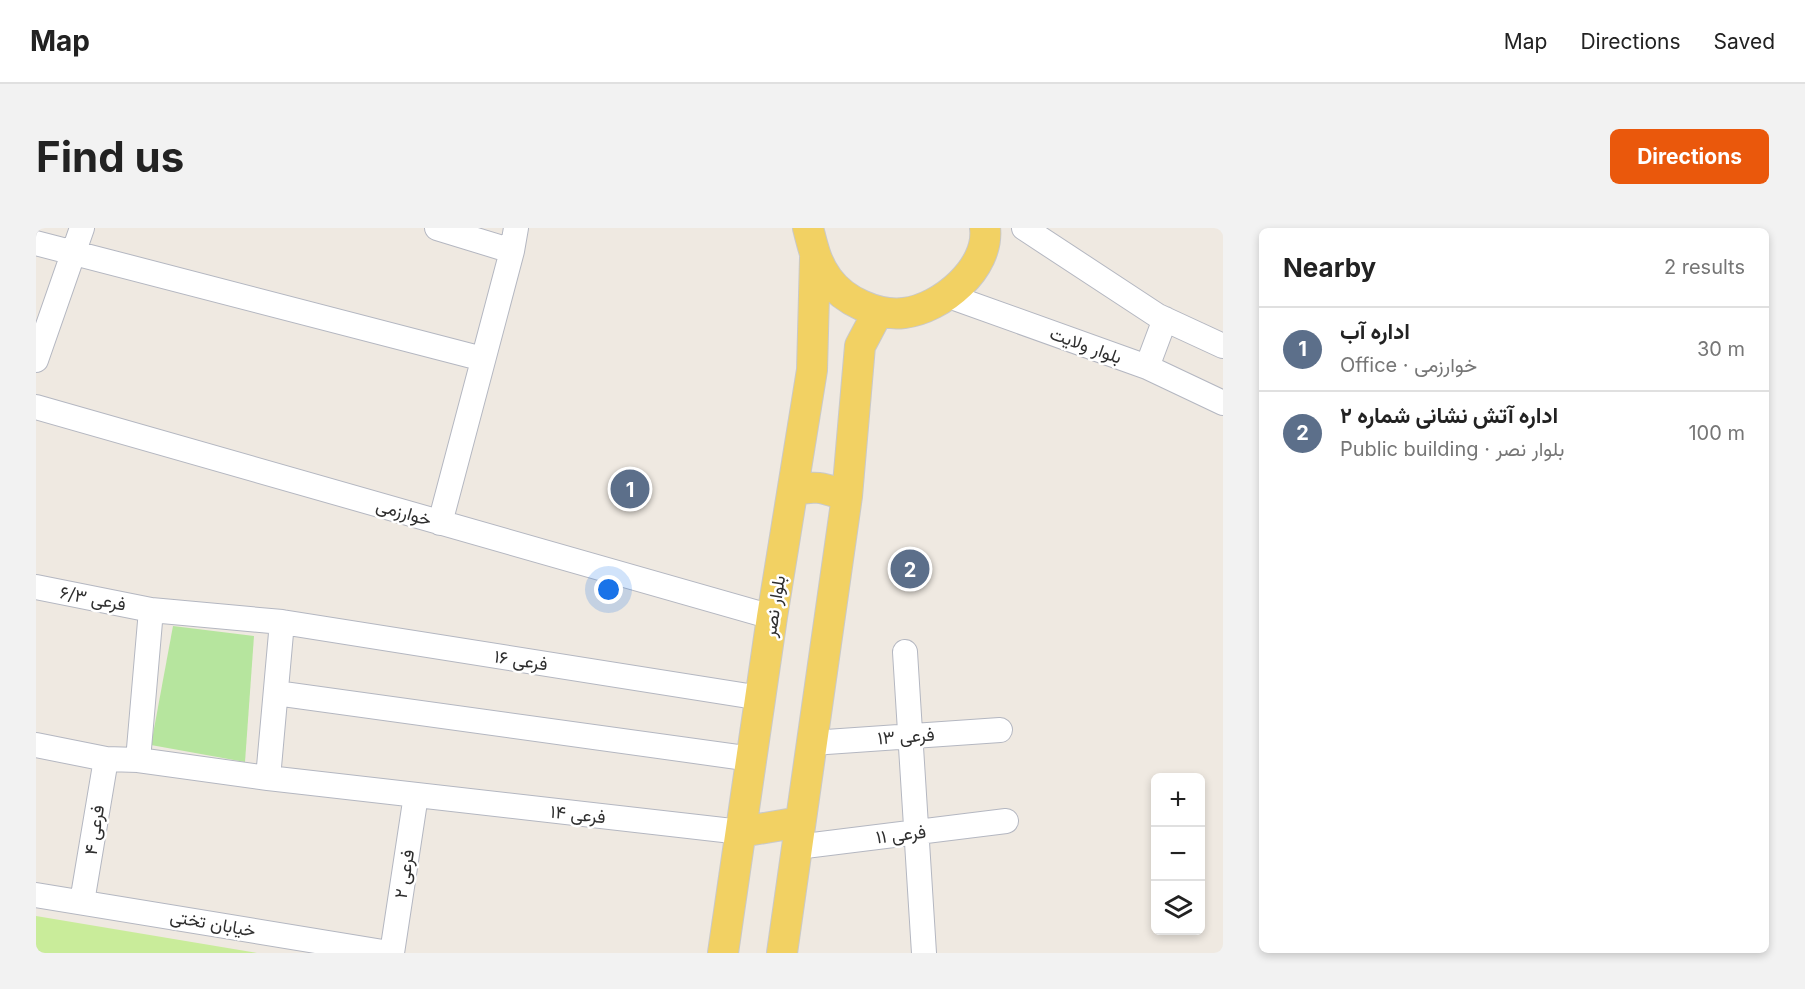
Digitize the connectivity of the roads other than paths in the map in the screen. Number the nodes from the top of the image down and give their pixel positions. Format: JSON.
{"nodes":[{"id":1,"x":82,"y":228,"type":"edge"},
{"id":2,"x":437,"y":228,"type":"edge"},
{"id":3,"x":808,"y":228,"type":"edge"},
{"id":4,"x":985,"y":228,"type":"edge"},
{"id":5,"x":1024,"y":228,"type":"edge"},
{"id":6,"x":514,"y":240,"type":"edge"},
{"id":7,"x":36,"y":243,"type":"edge"},
{"id":8,"x":73,"y":253,"type":"junction"},
{"id":9,"x":815,"y":258,"type":"junction"},
{"id":10,"x":946,"y":295,"type":"junction"},
{"id":11,"x":878,"y":312,"type":"junction"},
{"id":12,"x":1165,"y":319,"type":"junction"},
{"id":13,"x":1223,"y":346,"type":"edge"},
{"id":14,"x":483,"y":359,"type":"junction"},
{"id":15,"x":36,"y":360,"type":"edge"},
{"id":16,"x":1147,"y":366,"type":"junction"},
{"id":17,"x":1223,"y":403,"type":"edge"},
{"id":18,"x":36,"y":407,"type":"edge"},
{"id":19,"x":793,"y":491,"type":"junction"},
{"id":20,"x":847,"y":496,"type":"junction"},
{"id":21,"x":440,"y":523,"type":"junction"},
{"id":22,"x":36,"y":587,"type":"edge"},
{"id":23,"x":151,"y":610,"type":"junction"},
{"id":24,"x":772,"y":617,"type":"junction"},
{"id":25,"x":282,"y":622,"type":"junction"},
{"id":26,"x":905,"y":652,"type":"dead end"},
{"id":27,"x":276,"y":693,"type":"junction"},
{"id":28,"x":761,"y":698,"type":"junction"},
{"id":29,"x":1000,"y":730,"type":"dead end"},
{"id":30,"x":910,"y":736,"type":"junction"},
{"id":31,"x":812,"y":743,"type":"junction"},
{"id":32,"x":36,"y":744,"type":"edge"},
{"id":33,"x":106,"y":759,"type":"junction"},
{"id":34,"x":752,"y":759,"type":"junction"},
{"id":35,"x":138,"y":760,"type":"junction"},
{"id":36,"x":268,"y":778,"type":"junction"},
{"id":37,"x":416,"y":795,"type":"junction"},
{"id":38,"x":1006,"y":821,"type":"dead end"},
{"id":39,"x":741,"y":832,"type":"junction"},
{"id":40,"x":917,"y":832,"type":"junction"},
{"id":41,"x":799,"y":834,"type":"junction"},
{"id":42,"x":36,"y":895,"type":"edge"},
{"id":43,"x":82,"y":902,"type":"junction"},
{"id":44,"x":391,"y":953,"type":"edge"},
{"id":45,"x":723,"y":953,"type":"edge"},
{"id":46,"x":782,"y":953,"type":"edge"},
{"id":47,"x":924,"y":953,"type":"edge"}],
"edges":[{"from":1,"to":8,"type":"street"},
{"from":2,"to":6,"type":"street"},
{"from":3,"to":9,"type":"main road"},
{"from":4,"to":10,"type":"main road"},
{"from":5,"to":12,"type":"street"},
{"from":6,"to":14,"type":"street"},
{"from":7,"to":8,"type":"street"},
{"from":8,"to":14,"type":"street"},
{"from":8,"to":15,"type":"street"},
{"from":9,"to":11,"type":"main road"},
{"from":9,"to":19,"type":"main road","name":"بلوار نصر"},
{"from":10,"to":11,"type":"main road"},
{"from":10,"to":16,"type":"street","name":"بلوار ولایت"},
{"from":11,"to":20,"type":"main road"},
{"from":12,"to":13,"type":"street"},
{"from":12,"to":16,"type":"street"},
{"from":14,"to":21,"type":"street"},
{"from":16,"to":17,"type":"street","name":"بلوار ولایت"},
{"from":18,"to":21,"type":"street","name":"خوارزمی"},
{"from":19,"to":20,"type":"main road"},
{"from":19,"to":24,"type":"main road","name":"بلوار نصر"},
{"from":20,"to":31,"type":"main road"},
{"from":21,"to":24,"type":"street","name":"خوارزمی"},
{"from":22,"to":23,"type":"street","name":"فرعی ۶/۳"},
{"from":23,"to":25,"type":"street","name":"فرعی ۶/۳"},
{"from":23,"to":35,"type":"street"},
{"from":24,"to":28,"type":"main road","name":"بلوار نصر"},
{"from":25,"to":27,"type":"street"},
{"from":25,"to":28,"type":"street","name":"فرعی ۱۶"},
{"from":26,"to":30,"type":"street"},
{"from":27,"to":34,"type":"street"},
{"from":27,"to":36,"type":"street"},
{"from":28,"to":34,"type":"main road","name":"بلوار نصر"},
{"from":29,"to":30,"type":"street","name":"فرعی ۱۳"},
{"from":30,"to":31,"type":"street","name":"فرعی ۱۳"},
{"from":30,"to":40,"type":"street"},
{"from":31,"to":41,"type":"main road"},
{"from":32,"to":33,"type":"street","name":"فرعی ۱۴"},
{"from":33,"to":35,"type":"street","name":"فرعی ۱۴"},
{"from":33,"to":43,"type":"street","name":"فرعی ۴"},
{"from":34,"to":39,"type":"main road","name":"بلوار نصر"},
{"from":35,"to":36,"type":"street","name":"فرعی ۱۴"},
{"from":36,"to":37,"type":"street","name":"فرعی ۱۴"},
{"from":37,"to":39,"type":"street","name":"فرعی ۱۴"},
{"from":37,"to":44,"type":"street","name":"فرعی ۲"},
{"from":38,"to":40,"type":"street","name":"فرعی ۱۱"},
{"from":39,"to":41,"type":"main road"},
{"from":39,"to":45,"type":"main road","name":"بلوار نصر"},
{"from":40,"to":41,"type":"street","name":"فرعی ۱۱"},
{"from":40,"to":47,"type":"street"},
{"from":41,"to":46,"type":"main road"},
{"from":42,"to":43,"type":"street","name":"خیابان تختی"},
{"from":43,"to":44,"type":"street","name":"خیابان تختی"}]}
